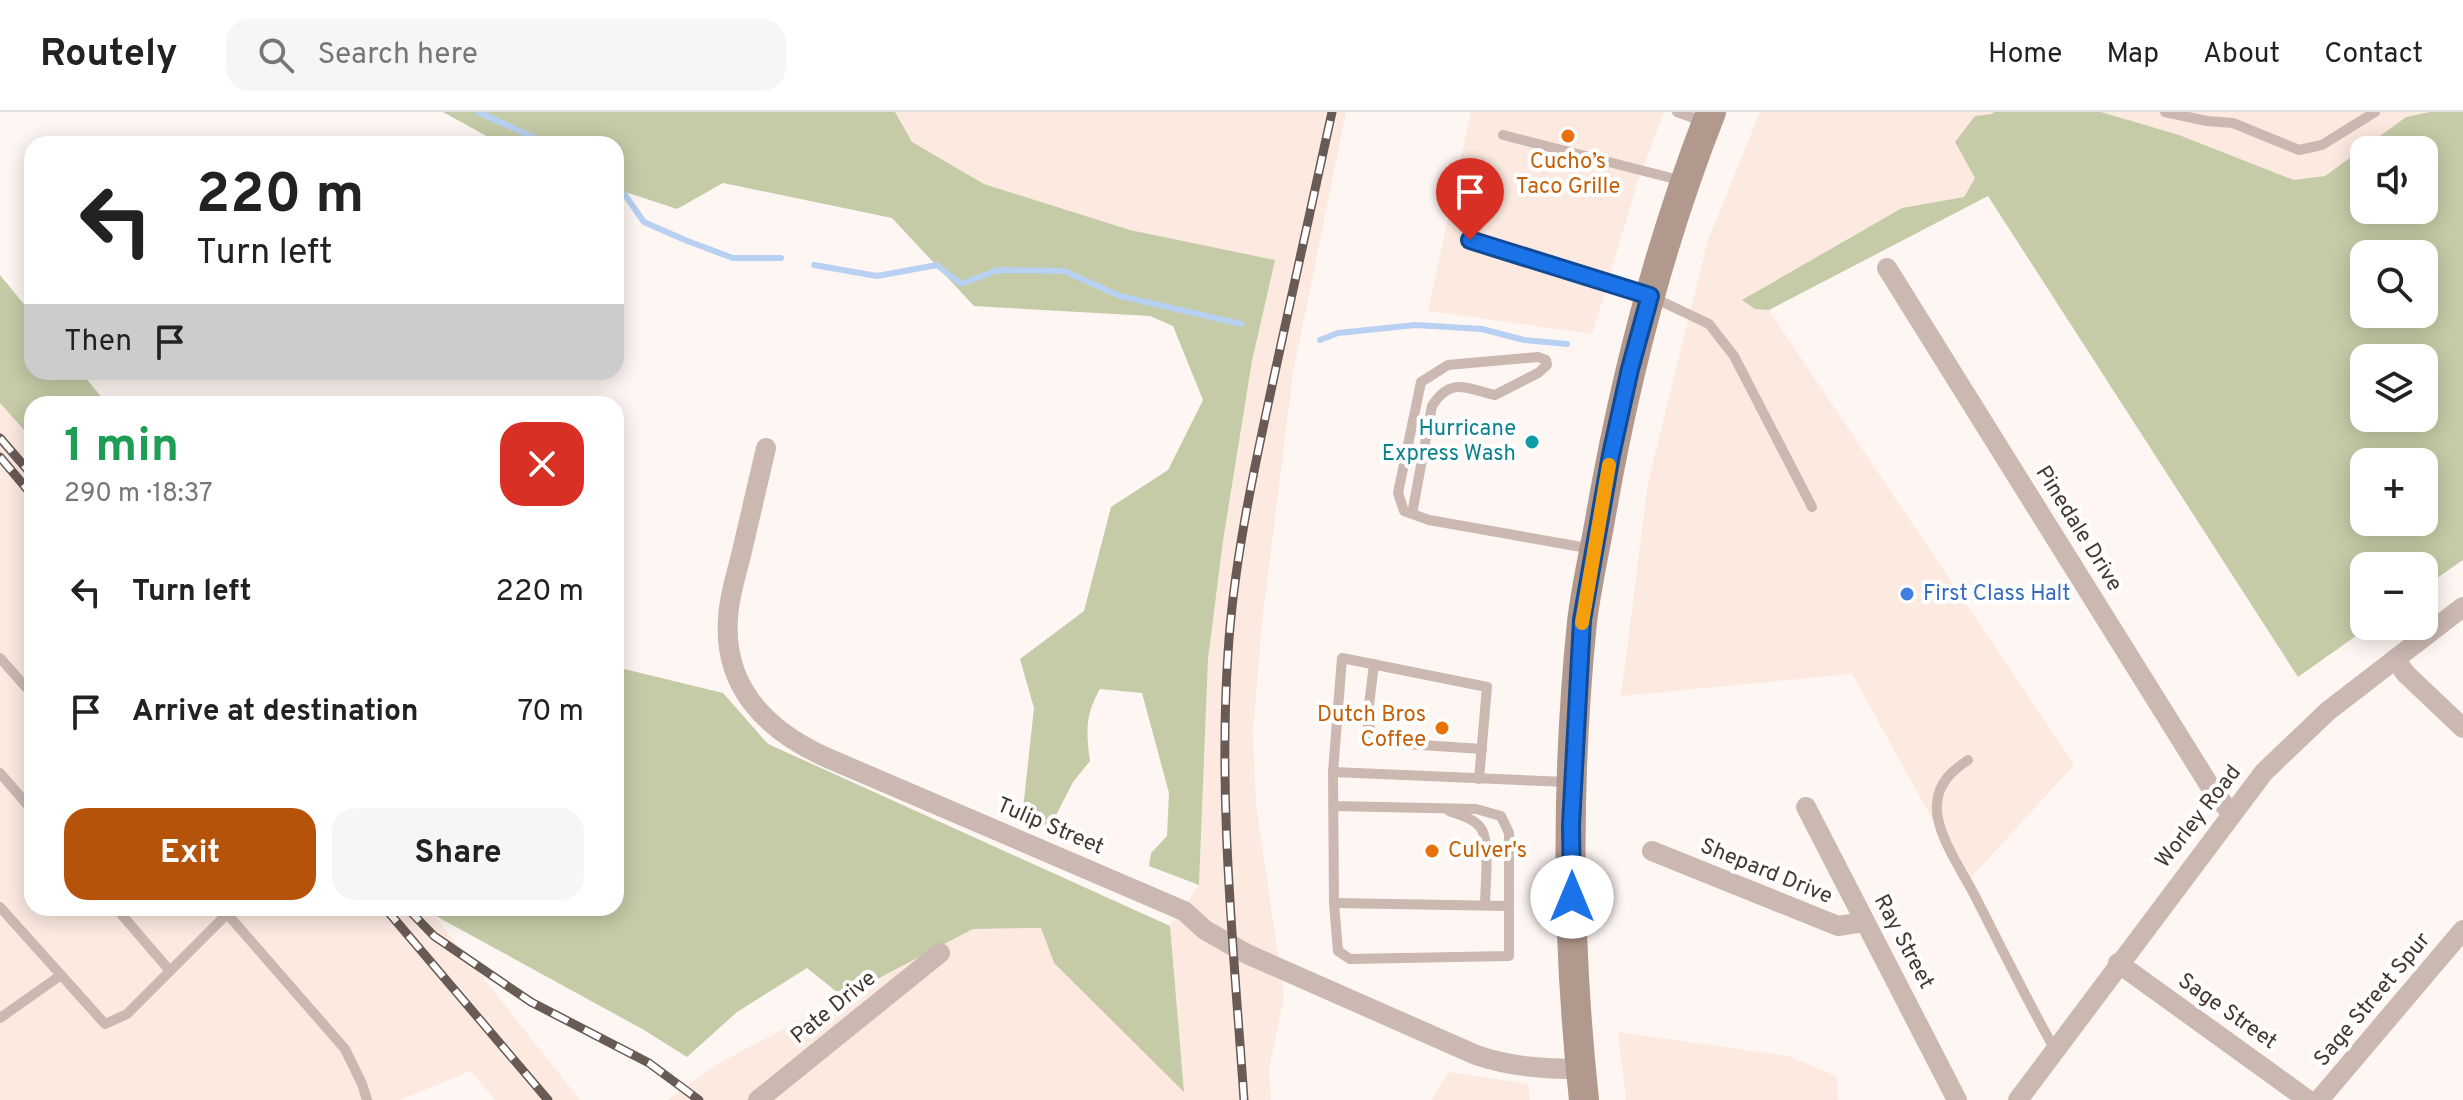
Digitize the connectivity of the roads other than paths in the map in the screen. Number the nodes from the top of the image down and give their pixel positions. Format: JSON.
{"nodes":[{"id":1,"x":1677,"y":112,"type":"edge"},
{"id":2,"x":2165,"y":112,"type":"edge"},
{"id":3,"x":2375,"y":112,"type":"edge"},
{"id":4,"x":2209,"y":116,"type":"edge"},
{"id":5,"x":1709,"y":117,"type":"edge"},
{"id":6,"x":1503,"y":135,"type":"dead end"},
{"id":7,"x":1685,"y":182,"type":"junction"},
{"id":8,"x":1470,"y":240,"type":"dead end"},
{"id":9,"x":1887,"y":268,"type":"dead end"},
{"id":10,"x":1650,"y":296,"type":"junction"},
{"id":11,"x":766,"y":448,"type":"dead end"},
{"id":12,"x":1812,"y":507,"type":"dead end"},
{"id":13,"x":1412,"y":514,"type":"junction"},
{"id":14,"x":1595,"y":549,"type":"junction"},
{"id":15,"x":2463,"y":607,"type":"edge"},
{"id":16,"x":0,"y":658,"type":"edge"},
{"id":17,"x":2395,"y":659,"type":"junction"},
{"id":18,"x":1374,"y":664,"type":"junction"},
{"id":19,"x":24,"y":685,"type":"edge"},
{"id":20,"x":2463,"y":728,"type":"edge"},
{"id":21,"x":1482,"y":749,"type":"junction"},
{"id":22,"x":1968,"y":760,"type":"dead end"},
{"id":23,"x":1333,"y":772,"type":"junction"},
{"id":24,"x":0,"y":773,"type":"edge"},
{"id":25,"x":1479,"y":779,"type":"junction"},
{"id":26,"x":1573,"y":782,"type":"junction"},
{"id":27,"x":24,"y":801,"type":"edge"},
{"id":28,"x":1333,"y":806,"type":"junction"},
{"id":29,"x":1806,"y":807,"type":"dead end"},
{"id":30,"x":1443,"y":809,"type":"junction"},
{"id":31,"x":2231,"y":813,"type":"junction"},
{"id":32,"x":1652,"y":851,"type":"dead end"},
{"id":33,"x":1334,"y":903,"type":"junction"},
{"id":34,"x":1485,"y":905,"type":"junction"},
{"id":35,"x":1507,"y":906,"type":"junction"},
{"id":36,"x":0,"y":907,"type":"edge"},
{"id":37,"x":123,"y":916,"type":"edge"},
{"id":38,"x":220,"y":916,"type":"edge"},
{"id":39,"x":229,"y":916,"type":"edge"},
{"id":40,"x":1865,"y":922,"type":"junction"},
{"id":41,"x":2463,"y":930,"type":"edge"},
{"id":42,"x":940,"y":953,"type":"dead end"},
{"id":43,"x":2118,"y":963,"type":"junction"},
{"id":44,"x":170,"y":971,"type":"junction"},
{"id":45,"x":61,"y":975,"type":"junction"},
{"id":46,"x":0,"y":1018,"type":"edge"},
{"id":47,"x":2055,"y":1050,"type":"junction"},
{"id":48,"x":1581,"y":1069,"type":"junction"},
{"id":49,"x":367,"y":1100,"type":"edge"},
{"id":50,"x":758,"y":1100,"type":"edge"},
{"id":51,"x":1584,"y":1100,"type":"edge"},
{"id":52,"x":1957,"y":1100,"type":"edge"},
{"id":53,"x":2018,"y":1100,"type":"edge"},
{"id":54,"x":2308,"y":1100,"type":"edge"},
{"id":55,"x":2319,"y":1100,"type":"edge"}],
"edges":[{"from":1,"to":5,"type":"lane"},
{"from":2,"to":4,"type":"lane"},
{"from":3,"to":4,"type":"lane"},
{"from":5,"to":7,"type":"main road"},
{"from":6,"to":7,"type":"lane"},
{"from":7,"to":10,"type":"main road"},
{"from":8,"to":10,"type":"lane"},
{"from":9,"to":31,"type":"street","name":"Pinedale Drive"},
{"from":10,"to":12,"type":"lane"},
{"from":10,"to":14,"type":"main road"},
{"from":11,"to":48,"type":"street","name":"Tulip Street"},
{"from":13,"to":13,"type":"lane"},
{"from":13,"to":14,"type":"lane"},
{"from":14,"to":26,"type":"main road"},
{"from":15,"to":17,"type":"street","name":"Worley Road"},
{"from":16,"to":19,"type":"lane"},
{"from":17,"to":20,"type":"street"},
{"from":17,"to":31,"type":"street","name":"Worley Road"},
{"from":18,"to":21,"type":"lane"},
{"from":18,"to":21,"type":"lane"},
{"from":18,"to":23,"type":"lane"},
{"from":21,"to":25,"type":"lane"},
{"from":22,"to":47,"type":"lane"},
{"from":23,"to":25,"type":"lane"},
{"from":23,"to":28,"type":"lane"},
{"from":24,"to":27,"type":"lane"},
{"from":25,"to":26,"type":"lane"},
{"from":26,"to":48,"type":"main road"},
{"from":28,"to":30,"type":"lane"},
{"from":28,"to":33,"type":"lane"},
{"from":29,"to":40,"type":"street","name":"Ray Street"},
{"from":30,"to":34,"type":"lane"},
{"from":30,"to":35,"type":"lane"},
{"from":31,"to":43,"type":"street","name":"Worley Road"},
{"from":32,"to":40,"type":"street","name":"Shepard Drive"},
{"from":33,"to":34,"type":"lane"},
{"from":33,"to":35,"type":"lane"},
{"from":34,"to":35,"type":"lane"},
{"from":36,"to":45,"type":"lane"},
{"from":37,"to":44,"type":"lane"},
{"from":38,"to":44,"type":"lane"},
{"from":39,"to":49,"type":"lane"},
{"from":40,"to":52,"type":"street","name":"Ray Street"},
{"from":41,"to":55,"type":"street","name":"Sage Street Spur"},
{"from":42,"to":50,"type":"street","name":"Pate Drive"},
{"from":43,"to":47,"type":"street","name":"Worley Road"},
{"from":43,"to":54,"type":"street","name":"Sage Street"},
{"from":44,"to":45,"type":"lane"},
{"from":45,"to":46,"type":"lane"},
{"from":47,"to":53,"type":"street","name":"Worley Road"},
{"from":48,"to":51,"type":"main road"}]}
